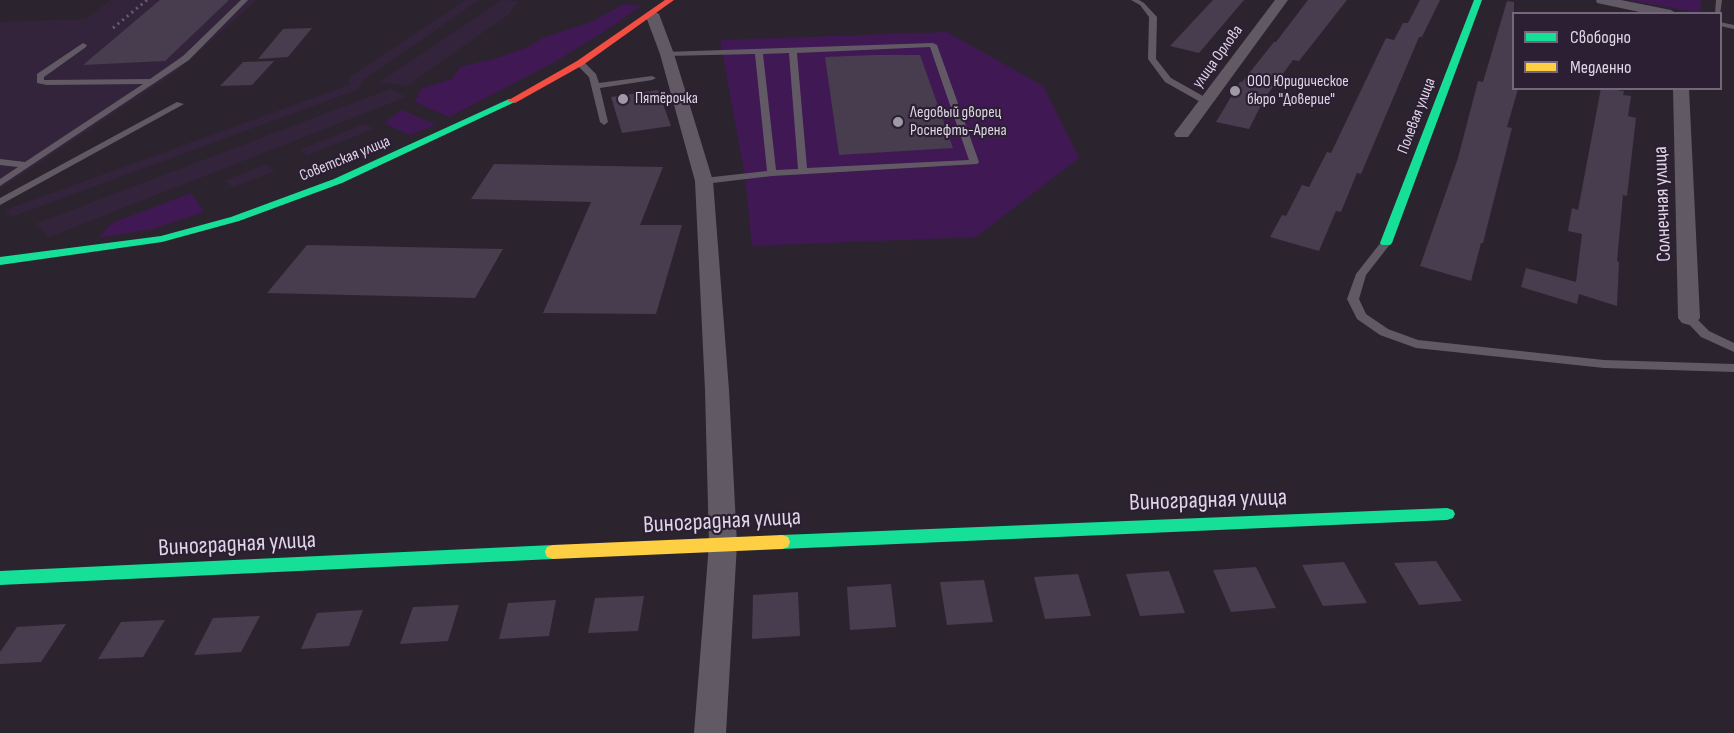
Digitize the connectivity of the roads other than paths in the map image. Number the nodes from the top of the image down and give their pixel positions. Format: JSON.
{"nodes":[{"id":1,"x":245,"y":0,"type":"edge"},
{"id":2,"x":670,"y":0,"type":"edge"},
{"id":3,"x":1134,"y":0,"type":"edge"},
{"id":4,"x":1282,"y":0,"type":"edge"},
{"id":5,"x":1478,"y":0,"type":"edge"},
{"id":6,"x":1602,"y":0,"type":"edge"},
{"id":7,"x":1661,"y":12,"type":"edge"},
{"id":8,"x":652,"y":14,"type":"junction"},
{"id":9,"x":83,"y":45,"type":"dead end"},
{"id":10,"x":793,"y":51,"type":"junction"},
{"id":11,"x":759,"y":52,"type":"junction"},
{"id":12,"x":668,"y":54,"type":"junction"},
{"id":13,"x":580,"y":63,"type":"junction"},
{"id":14,"x":652,"y":78,"type":"dead end"},
{"id":15,"x":151,"y":81,"type":"junction"},
{"id":16,"x":596,"y":86,"type":"junction"},
{"id":17,"x":1681,"y":90,"type":"edge"},
{"id":18,"x":1207,"y":102,"type":"junction"},
{"id":19,"x":180,"y":104,"type":"dead end"},
{"id":20,"x":604,"y":122,"type":"dead end"},
{"id":21,"x":1182,"y":134,"type":"dead end"},
{"id":22,"x":0,"y":162,"type":"edge"},
{"id":23,"x":25,"y":165,"type":"junction"},
{"id":24,"x":804,"y":171,"type":"junction"},
{"id":25,"x":772,"y":173,"type":"junction"},
{"id":26,"x":704,"y":181,"type":"junction"},
{"id":27,"x":0,"y":183,"type":"edge"},
{"id":28,"x":0,"y":202,"type":"edge"},
{"id":29,"x":1386,"y":243,"type":"joint"},
{"id":30,"x":0,"y":261,"type":"edge"},
{"id":31,"x":1689,"y":318,"type":"joint"},
{"id":32,"x":1734,"y":348,"type":"edge"},
{"id":33,"x":1734,"y":368,"type":"edge"},
{"id":34,"x":1447,"y":514,"type":"dead end"},
{"id":35,"x":723,"y":544,"type":"junction"},
{"id":36,"x":0,"y":579,"type":"edge"},
{"id":37,"x":710,"y":733,"type":"edge"}],
"edges":[{"from":1,"to":15,"type":"lane"},
{"from":2,"to":8,"type":"street","name":"Советская улица"},
{"from":3,"to":18,"type":"lane"},
{"from":4,"to":18,"type":"street","name":"улица Орлова"},
{"from":5,"to":29,"type":"street","name":"Полевая улица"},
{"from":6,"to":7,"type":"street"},
{"from":8,"to":12,"type":"street"},
{"from":8,"to":13,"type":"street","name":"Советская улица"},
{"from":9,"to":15,"type":"lane"},
{"from":10,"to":11,"type":"lane"},
{"from":10,"to":24,"type":"lane"},
{"from":10,"to":24,"type":"lane"},
{"from":11,"to":12,"type":"lane"},
{"from":11,"to":25,"type":"lane"},
{"from":12,"to":26,"type":"street"},
{"from":13,"to":16,"type":"lane"},
{"from":13,"to":30,"type":"street","name":"Советская улица"},
{"from":14,"to":16,"type":"lane"},
{"from":15,"to":23,"type":"lane"},
{"from":16,"to":20,"type":"lane"},
{"from":17,"to":31,"type":"street","name":"Солнечная улица"},
{"from":18,"to":21,"type":"street","name":"улица Орлова"},
{"from":19,"to":28,"type":"lane"},
{"from":22,"to":23,"type":"lane"},
{"from":23,"to":27,"type":"lane"},
{"from":24,"to":25,"type":"lane"},
{"from":25,"to":26,"type":"lane"},
{"from":26,"to":35,"type":"street"},
{"from":29,"to":33,"type":"lane"},
{"from":31,"to":32,"type":"lane"},
{"from":34,"to":35,"type":"street","name":"Виноградная улица"},
{"from":35,"to":36,"type":"street","name":"Виноградная улица"},
{"from":35,"to":37,"type":"street"}]}
